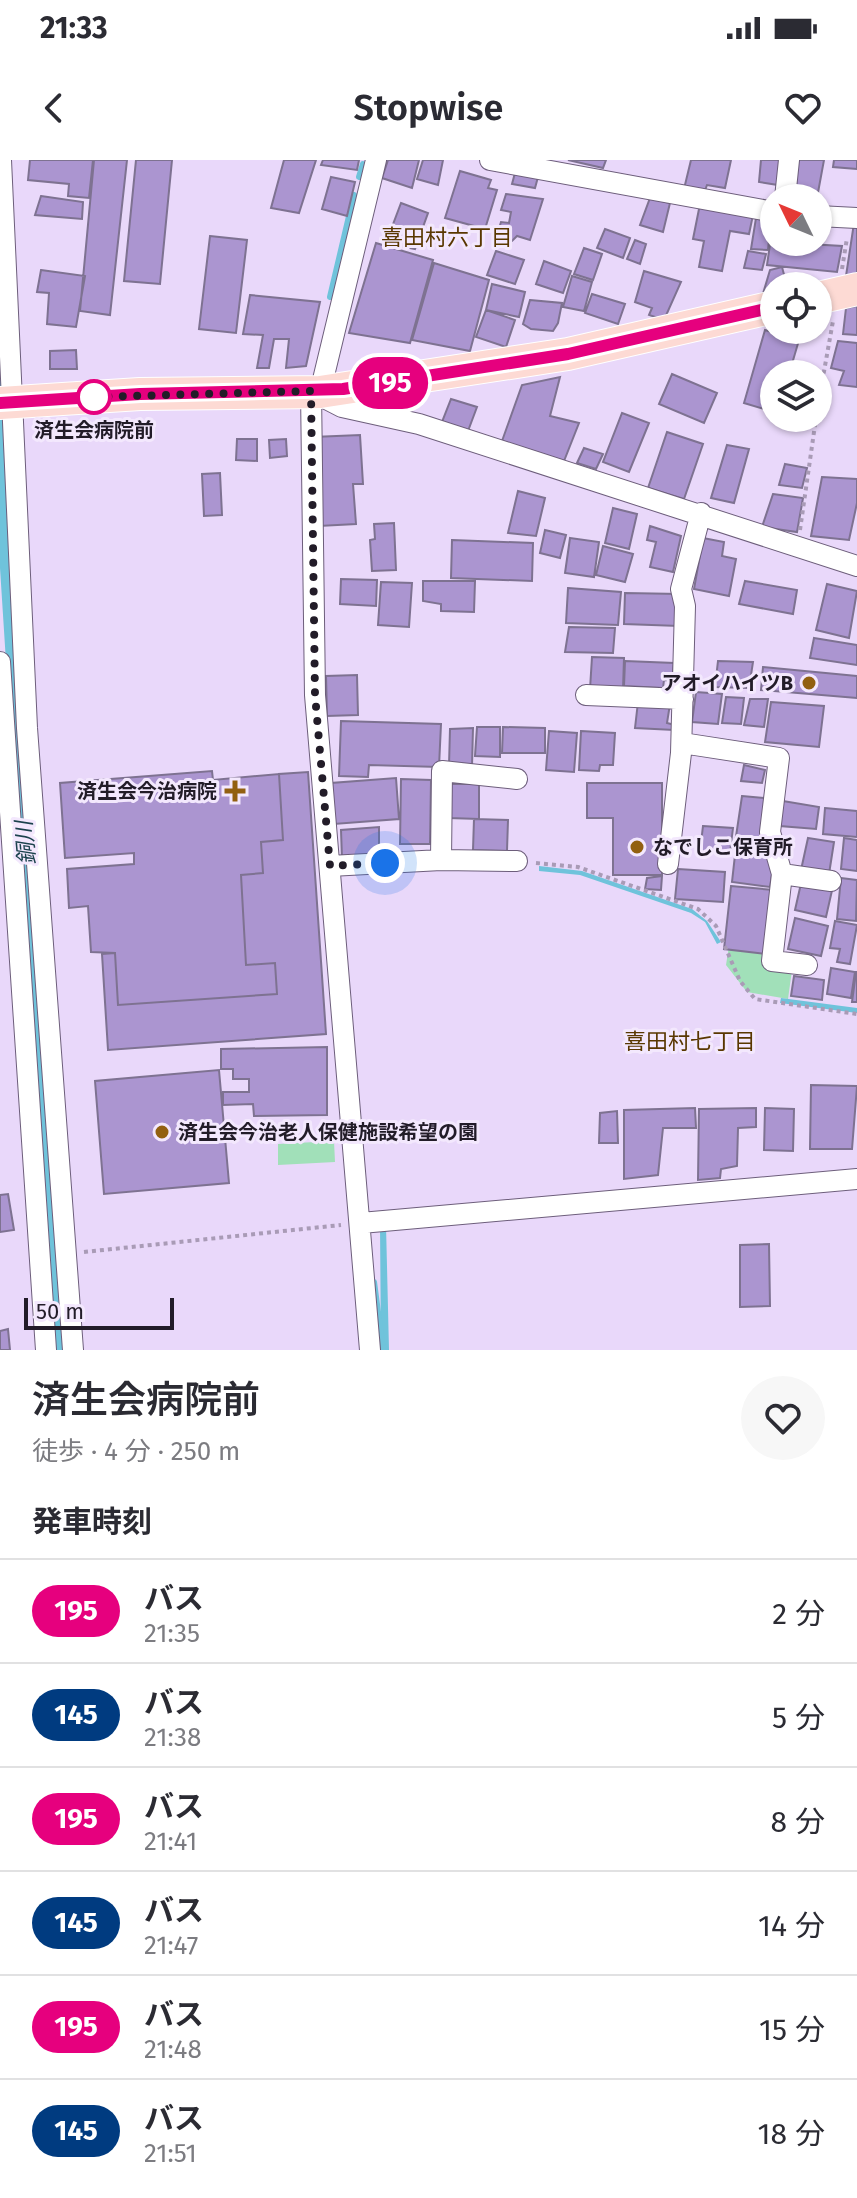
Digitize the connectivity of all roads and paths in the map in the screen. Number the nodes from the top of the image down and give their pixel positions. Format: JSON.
{"nodes":[{"id":1,"x":1,"y":160,"type":"edge"},
{"id":2,"x":376,"y":160,"type":"edge"},
{"id":3,"x":490,"y":160,"type":"edge"},
{"id":4,"x":789,"y":160,"type":"edge"},
{"id":5,"x":786,"y":184,"type":"edge"},
{"id":6,"x":760,"y":209,"type":"edge"},
{"id":7,"x":832,"y":217,"type":"edge"},
{"id":8,"x":854,"y":218,"type":"edge"},
{"id":9,"x":837,"y":294,"type":"edge"},
{"id":10,"x":760,"y":310,"type":"edge"},
{"id":11,"x":826,"y":360,"type":"edge"},
{"id":12,"x":315,"y":391,"type":"junction"},
{"id":13,"x":7,"y":402,"type":"edge"},
{"id":14,"x":815,"y":432,"type":"edge"},
{"id":15,"x":701,"y":513,"type":"junction"},
{"id":16,"x":797,"y":548,"type":"junction"},
{"id":17,"x":857,"y":566,"type":"edge"},
{"id":18,"x":0,"y":662,"type":"edge"},
{"id":19,"x":586,"y":695,"type":"dead end"},
{"id":20,"x":683,"y":699,"type":"junction"},
{"id":21,"x":682,"y":743,"type":"junction"},
{"id":22,"x":517,"y":779,"type":"dead end"},
{"id":23,"x":441,"y":860,"type":"junction"},
{"id":24,"x":517,"y":861,"type":"joint"},
{"id":25,"x":668,"y":864,"type":"dead end"},
{"id":26,"x":330,"y":866,"type":"junction"},
{"id":27,"x":782,"y":874,"type":"junction"},
{"id":28,"x":831,"y":881,"type":"dead end"},
{"id":29,"x":9,"y":919,"type":"edge"},
{"id":30,"x":807,"y":965,"type":"dead end"},
{"id":31,"x":857,"y":1014,"type":"edge"},
{"id":32,"x":857,"y":1179,"type":"edge"},
{"id":33,"x":361,"y":1223,"type":"junction"},
{"id":34,"x":65,"y":1254,"type":"junction"},
{"id":35,"x":46,"y":1350,"type":"edge"},
{"id":36,"x":73,"y":1350,"type":"edge"},
{"id":37,"x":370,"y":1350,"type":"edge"}],
"edges":[{"from":1,"to":13,"type":"street"},
{"from":2,"to":12,"type":"street"},
{"from":3,"to":6,"type":"street"},
{"from":4,"to":5,"type":"street"},
{"from":7,"to":8,"type":"street"},
{"from":8,"to":9,"type":"path"},
{"from":9,"to":11,"type":"path"},
{"from":10,"to":12,"type":"main road"},
{"from":12,"to":13,"type":"main road"},
{"from":12,"to":15,"type":"street"},
{"from":12,"to":26,"type":"street"},
{"from":13,"to":34,"type":"street"},
{"from":14,"to":16,"type":"path"},
{"from":15,"to":16,"type":"street"},
{"from":15,"to":20,"type":"street"},
{"from":16,"to":17,"type":"street"},
{"from":18,"to":29,"type":"street"},
{"from":19,"to":20,"type":"street"},
{"from":20,"to":21,"type":"street"},
{"from":21,"to":25,"type":"street"},
{"from":21,"to":27,"type":"street"},
{"from":22,"to":23,"type":"street"},
{"from":23,"to":24,"type":"street"},
{"from":23,"to":26,"type":"street"},
{"from":24,"to":31,"type":"path"},
{"from":26,"to":33,"type":"street"},
{"from":27,"to":28,"type":"street"},
{"from":27,"to":30,"type":"street"},
{"from":29,"to":35,"type":"street"},
{"from":32,"to":33,"type":"street"},
{"from":33,"to":34,"type":"path"},
{"from":33,"to":37,"type":"street"},
{"from":34,"to":36,"type":"street"}]}
